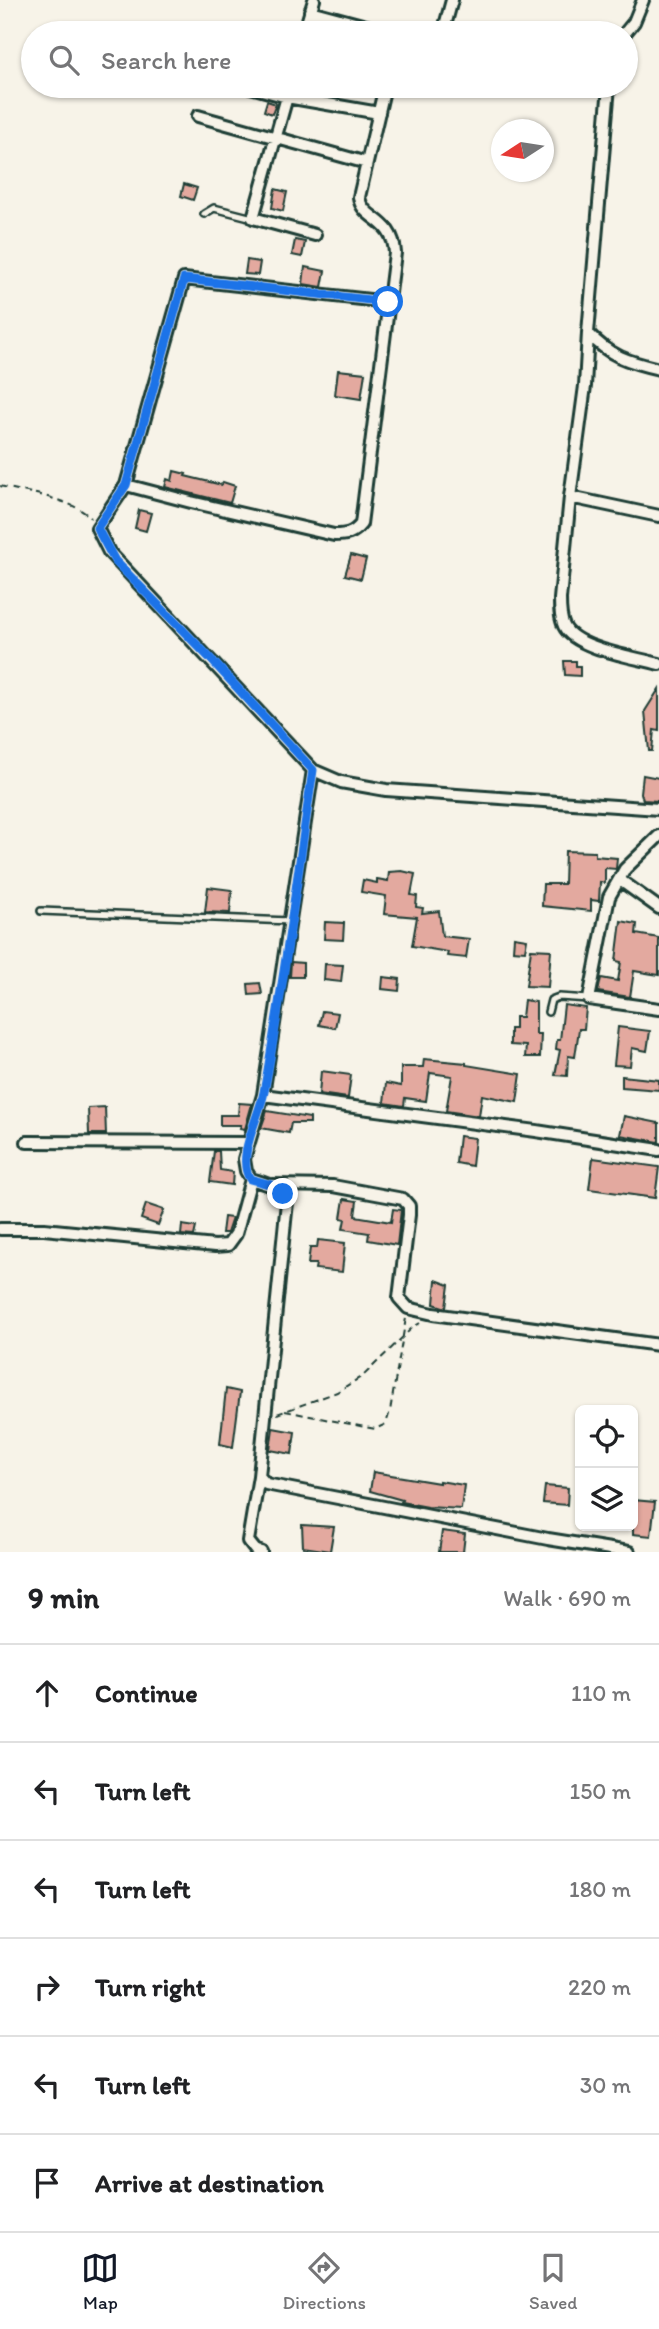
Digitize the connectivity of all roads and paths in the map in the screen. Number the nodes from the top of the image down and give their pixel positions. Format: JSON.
{"nodes":[{"id":1,"x":643,"y":0,"type":"edge"},
{"id":2,"x":449,"y":1,"type":"edge"},
{"id":3,"x":312,"y":5,"type":"edge"},
{"id":4,"x":358,"y":21,"type":"edge"},
{"id":5,"x":445,"y":21,"type":"edge"},
{"id":6,"x":635,"y":21,"type":"edge"},
{"id":7,"x":286,"y":98,"type":"edge"},
{"id":8,"x":317,"y":98,"type":"edge"},
{"id":9,"x":382,"y":98,"type":"edge"},
{"id":10,"x":608,"y":98,"type":"edge"},
{"id":11,"x":379,"y":113,"type":"junction"},
{"id":12,"x":198,"y":116,"type":"dead end"},
{"id":13,"x":276,"y":136,"type":"junction"},
{"id":14,"x":367,"y":163,"type":"junction"},
{"id":15,"x":204,"y":214,"type":"dead end"},
{"id":16,"x":253,"y":218,"type":"junction"},
{"id":17,"x":315,"y":235,"type":"dead end"},
{"id":18,"x":388,"y":302,"type":"junction"},
{"id":19,"x":588,"y":333,"type":"junction"},
{"id":20,"x":659,"y":369,"type":"edge"},
{"id":21,"x":126,"y":485,"type":"junction"},
{"id":22,"x":0,"y":486,"type":"edge"},
{"id":23,"x":570,"y":497,"type":"junction"},
{"id":24,"x":659,"y":516,"type":"edge"},
{"id":25,"x":97,"y":528,"type":"junction"},
{"id":26,"x":659,"y":664,"type":"edge"},
{"id":27,"x":313,"y":770,"type":"junction"},
{"id":28,"x":659,"y":809,"type":"edge"},
{"id":29,"x":659,"y":836,"type":"edge"},
{"id":30,"x":620,"y":880,"type":"junction"},
{"id":31,"x":659,"y":908,"type":"edge"},
{"id":32,"x":41,"y":911,"type":"dead end"},
{"id":33,"x":290,"y":921,"type":"junction"},
{"id":34,"x":589,"y":999,"type":"junction"},
{"id":35,"x":659,"y":1009,"type":"edge"},
{"id":36,"x":548,"y":1012,"type":"dead end"},
{"id":37,"x":263,"y":1096,"type":"junction"},
{"id":38,"x":27,"y":1143,"type":"dead end"},
{"id":39,"x":249,"y":1143,"type":"junction"},
{"id":40,"x":659,"y":1150,"type":"edge"},
{"id":41,"x":250,"y":1179,"type":"junction"},
{"id":42,"x":272,"y":1185,"type":"junction"},
{"id":43,"x":0,"y":1229,"type":"edge"},
{"id":44,"x":408,"y":1308,"type":"junction"},
{"id":45,"x":433,"y":1314,"type":"junction"},
{"id":46,"x":401,"y":1338,"type":"junction"},
{"id":47,"x":659,"y":1345,"type":"edge"},
{"id":48,"x":285,"y":1411,"type":"junction"},
{"id":49,"x":266,"y":1418,"type":"junction"},
{"id":50,"x":259,"y":1476,"type":"junction"},
{"id":51,"x":548,"y":1539,"type":"junction"},
{"id":52,"x":621,"y":1551,"type":"edge"},
{"id":53,"x":261,"y":1552,"type":"edge"},
{"id":54,"x":546,"y":1552,"type":"edge"}],
"edges":[{"from":1,"to":6,"type":"street"},
{"from":2,"to":5,"type":"street"},
{"from":3,"to":4,"type":"street"},
{"from":7,"to":13,"type":"street"},
{"from":8,"to":11,"type":"street"},
{"from":9,"to":11,"type":"street"},
{"from":10,"to":19,"type":"street"},
{"from":11,"to":14,"type":"street"},
{"from":12,"to":13,"type":"street"},
{"from":13,"to":14,"type":"street"},
{"from":13,"to":16,"type":"street"},
{"from":14,"to":18,"type":"street"},
{"from":15,"to":16,"type":"lane"},
{"from":16,"to":17,"type":"street"},
{"from":18,"to":21,"type":"street"},
{"from":18,"to":21,"type":"street"},
{"from":19,"to":20,"type":"street"},
{"from":19,"to":23,"type":"street"},
{"from":21,"to":25,"type":"street"},
{"from":22,"to":25,"type":"path"},
{"from":23,"to":24,"type":"street"},
{"from":23,"to":26,"type":"street"},
{"from":25,"to":27,"type":"street"},
{"from":27,"to":28,"type":"street"},
{"from":27,"to":33,"type":"street"},
{"from":29,"to":30,"type":"street"},
{"from":30,"to":31,"type":"street"},
{"from":30,"to":34,"type":"street"},
{"from":32,"to":33,"type":"lane"},
{"from":33,"to":37,"type":"street"},
{"from":34,"to":35,"type":"street"},
{"from":34,"to":36,"type":"lane"},
{"from":37,"to":39,"type":"street"},
{"from":37,"to":40,"type":"street"},
{"from":38,"to":39,"type":"street"},
{"from":39,"to":41,"type":"street"},
{"from":41,"to":42,"type":"street"},
{"from":41,"to":43,"type":"street"},
{"from":42,"to":44,"type":"street"},
{"from":42,"to":49,"type":"street"},
{"from":44,"to":45,"type":"street"},
{"from":44,"to":46,"type":"path"},
{"from":45,"to":46,"type":"path"},
{"from":45,"to":47,"type":"street"},
{"from":46,"to":48,"type":"path"},
{"from":46,"to":48,"type":"path"},
{"from":48,"to":49,"type":"path"},
{"from":49,"to":50,"type":"street"},
{"from":50,"to":51,"type":"street"},
{"from":50,"to":53,"type":"street"},
{"from":51,"to":52,"type":"street"},
{"from":51,"to":54,"type":"street"}]}
